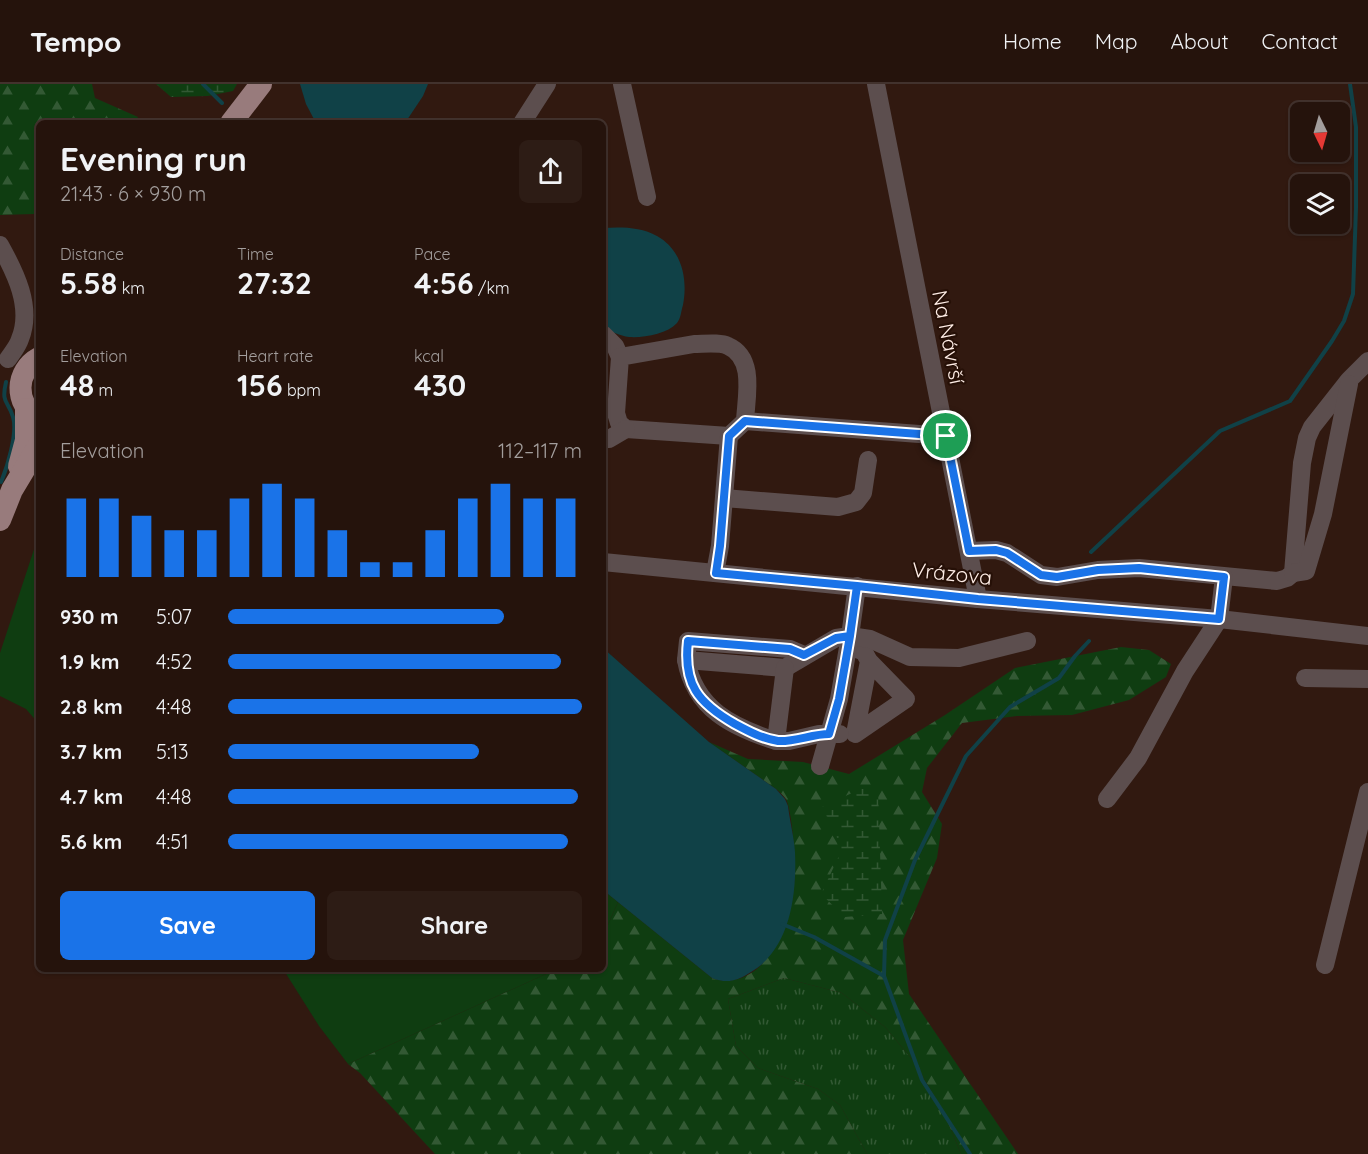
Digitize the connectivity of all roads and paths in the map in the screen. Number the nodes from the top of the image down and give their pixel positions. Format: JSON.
{"nodes":[{"id":1,"x":261,"y":84,"type":"edge"},
{"id":2,"x":547,"y":84,"type":"edge"},
{"id":3,"x":622,"y":84,"type":"edge"},
{"id":4,"x":876,"y":84,"type":"edge"},
{"id":5,"x":233,"y":120,"type":"edge"},
{"id":6,"x":524,"y":120,"type":"edge"},
{"id":7,"x":647,"y":197,"type":"dead end"},
{"id":8,"x":0,"y":245,"type":"edge"},
{"id":9,"x":606,"y":337,"type":"edge"},
{"id":10,"x":4,"y":356,"type":"edge"},
{"id":11,"x":621,"y":357,"type":"junction"},
{"id":12,"x":36,"y":359,"type":"edge"},
{"id":13,"x":1368,"y":361,"type":"edge"},
{"id":14,"x":1349,"y":380,"type":"junction"},
{"id":15,"x":20,"y":385,"type":"junction"},
{"id":16,"x":33,"y":414,"type":"edge"},
{"id":17,"x":745,"y":421,"type":"junction"},
{"id":18,"x":627,"y":429,"type":"junction"},
{"id":19,"x":729,"y":436,"type":"junction"},
{"id":20,"x":946,"y":436,"type":"junction"},
{"id":21,"x":606,"y":439,"type":"edge"},
{"id":22,"x":36,"y":450,"type":"edge"},
{"id":23,"x":868,"y":459,"type":"dead end"},
{"id":24,"x":12,"y":490,"type":"junction"},
{"id":25,"x":724,"y":498,"type":"junction"},
{"id":26,"x":0,"y":520,"type":"edge"},
{"id":27,"x":969,"y":551,"type":"junction"},
{"id":28,"x":606,"y":562,"type":"edge"},
{"id":29,"x":716,"y":573,"type":"junction"},
{"id":30,"x":1293,"y":573,"type":"junction"},
{"id":31,"x":1224,"y":577,"type":"junction"},
{"id":32,"x":857,"y":586,"type":"junction"},
{"id":33,"x":978,"y":599,"type":"junction"},
{"id":34,"x":1219,"y":619,"type":"junction"},
{"id":35,"x":1368,"y":636,"type":"edge"},
{"id":36,"x":849,"y":640,"type":"junction"},
{"id":37,"x":1027,"y":641,"type":"dead end"},
{"id":38,"x":804,"y":655,"type":"junction"},
{"id":39,"x":686,"y":660,"type":"junction"},
{"id":40,"x":868,"y":662,"type":"junction"},
{"id":41,"x":785,"y":668,"type":"junction"},
{"id":42,"x":1305,"y":678,"type":"dead end"},
{"id":43,"x":1368,"y":679,"type":"edge"},
{"id":44,"x":829,"y":734,"type":"junction"},
{"id":45,"x":855,"y":734,"type":"junction"},
{"id":46,"x":776,"y":741,"type":"junction"},
{"id":47,"x":820,"y":766,"type":"dead end"},
{"id":48,"x":1368,"y":792,"type":"edge"},
{"id":49,"x":1107,"y":799,"type":"dead end"},
{"id":50,"x":1325,"y":965,"type":"dead end"}],
"edges":[{"from":1,"to":5,"type":"main road"},
{"from":2,"to":6,"type":"street"},
{"from":3,"to":7,"type":"street"},
{"from":4,"to":20,"type":"street","name":"Na Návrší"},
{"from":8,"to":10,"type":"street"},
{"from":9,"to":11,"type":"street"},
{"from":10,"to":12,"type":"street"},
{"from":10,"to":15,"type":"street"},
{"from":11,"to":17,"type":"street"},
{"from":11,"to":18,"type":"street"},
{"from":12,"to":15,"type":"main road"},
{"from":13,"to":14,"type":"street"},
{"from":14,"to":30,"type":"street"},
{"from":14,"to":30,"type":"street"},
{"from":15,"to":16,"type":"main road"},
{"from":16,"to":24,"type":"main road"},
{"from":17,"to":19,"type":"street"},
{"from":17,"to":20,"type":"street"},
{"from":18,"to":19,"type":"street"},
{"from":18,"to":21,"type":"street"},
{"from":19,"to":25,"type":"street"},
{"from":20,"to":27,"type":"street","name":"Na Návrší"},
{"from":22,"to":24,"type":"main road"},
{"from":23,"to":25,"type":"street"},
{"from":24,"to":26,"type":"main road"},
{"from":25,"to":29,"type":"street"},
{"from":27,"to":31,"type":"street"},
{"from":27,"to":33,"type":"street","name":"Na Návrší"},
{"from":28,"to":29,"type":"street","name":"Vrázova"},
{"from":29,"to":32,"type":"street","name":"Vrázova"},
{"from":30,"to":31,"type":"street"},
{"from":31,"to":34,"type":"street"},
{"from":32,"to":33,"type":"street","name":"Vrázova"},
{"from":32,"to":36,"type":"street"},
{"from":33,"to":34,"type":"street","name":"Vrázova"},
{"from":34,"to":35,"type":"street","name":"Vrázova"},
{"from":34,"to":49,"type":"street"},
{"from":36,"to":37,"type":"street"},
{"from":36,"to":38,"type":"street"},
{"from":36,"to":40,"type":"street"},
{"from":36,"to":44,"type":"street"},
{"from":38,"to":39,"type":"street"},
{"from":38,"to":41,"type":"street"},
{"from":39,"to":41,"type":"street"},
{"from":39,"to":46,"type":"street"},
{"from":40,"to":45,"type":"street"},
{"from":40,"to":45,"type":"street"},
{"from":41,"to":46,"type":"street"},
{"from":42,"to":43,"type":"street"},
{"from":44,"to":45,"type":"street"},
{"from":44,"to":46,"type":"street"},
{"from":44,"to":47,"type":"street"},
{"from":48,"to":50,"type":"street"}]}
